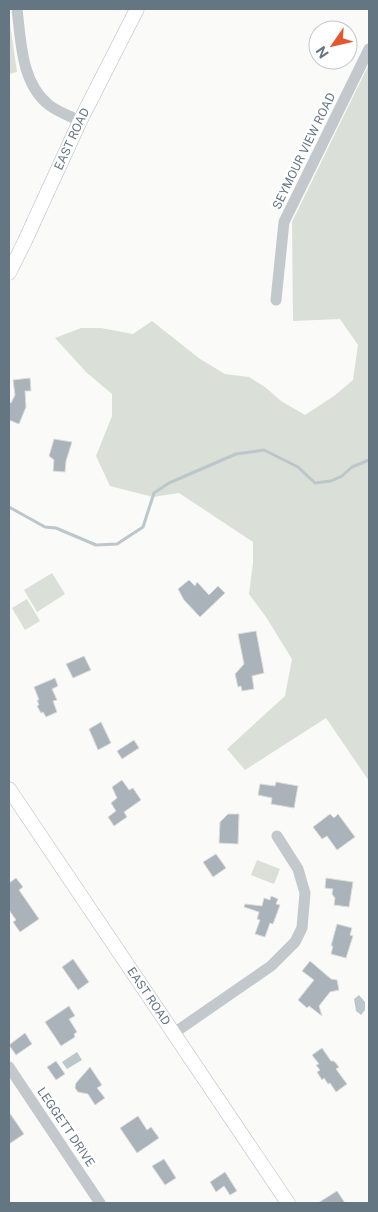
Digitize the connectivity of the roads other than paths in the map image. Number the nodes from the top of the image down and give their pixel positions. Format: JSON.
{"nodes":[{"id":1,"x":17,"y":9,"type":"edge"},
{"id":2,"x":138,"y":9,"type":"edge"},
{"id":3,"x":369,"y":50,"type":"edge"},
{"id":4,"x":80,"y":121,"type":"junction"},
{"id":5,"x":9,"y":273,"type":"edge"},
{"id":6,"x":276,"y":300,"type":"dead end"},
{"id":7,"x":9,"y":790,"type":"edge"},
{"id":8,"x":277,"y":836,"type":"dead end"},
{"id":9,"x":174,"y":1033,"type":"junction"},
{"id":10,"x":9,"y":1067,"type":"edge"},
{"id":11,"x":100,"y":1203,"type":"edge"},
{"id":12,"x":288,"y":1203,"type":"edge"}],
"edges":[{"from":1,"to":4,"type":"street"},
{"from":2,"to":4,"type":"main road","name":"EAST ROAD"},
{"from":3,"to":6,"type":"street","name":"SEYMOUR VIEW ROAD"},
{"from":4,"to":5,"type":"main road","name":"EAST ROAD"},
{"from":7,"to":9,"type":"main road","name":"EAST ROAD"},
{"from":8,"to":9,"type":"street"},
{"from":9,"to":12,"type":"main road","name":"EAST ROAD"},
{"from":10,"to":11,"type":"street","name":"LEGGETT DRIVE"}]}
